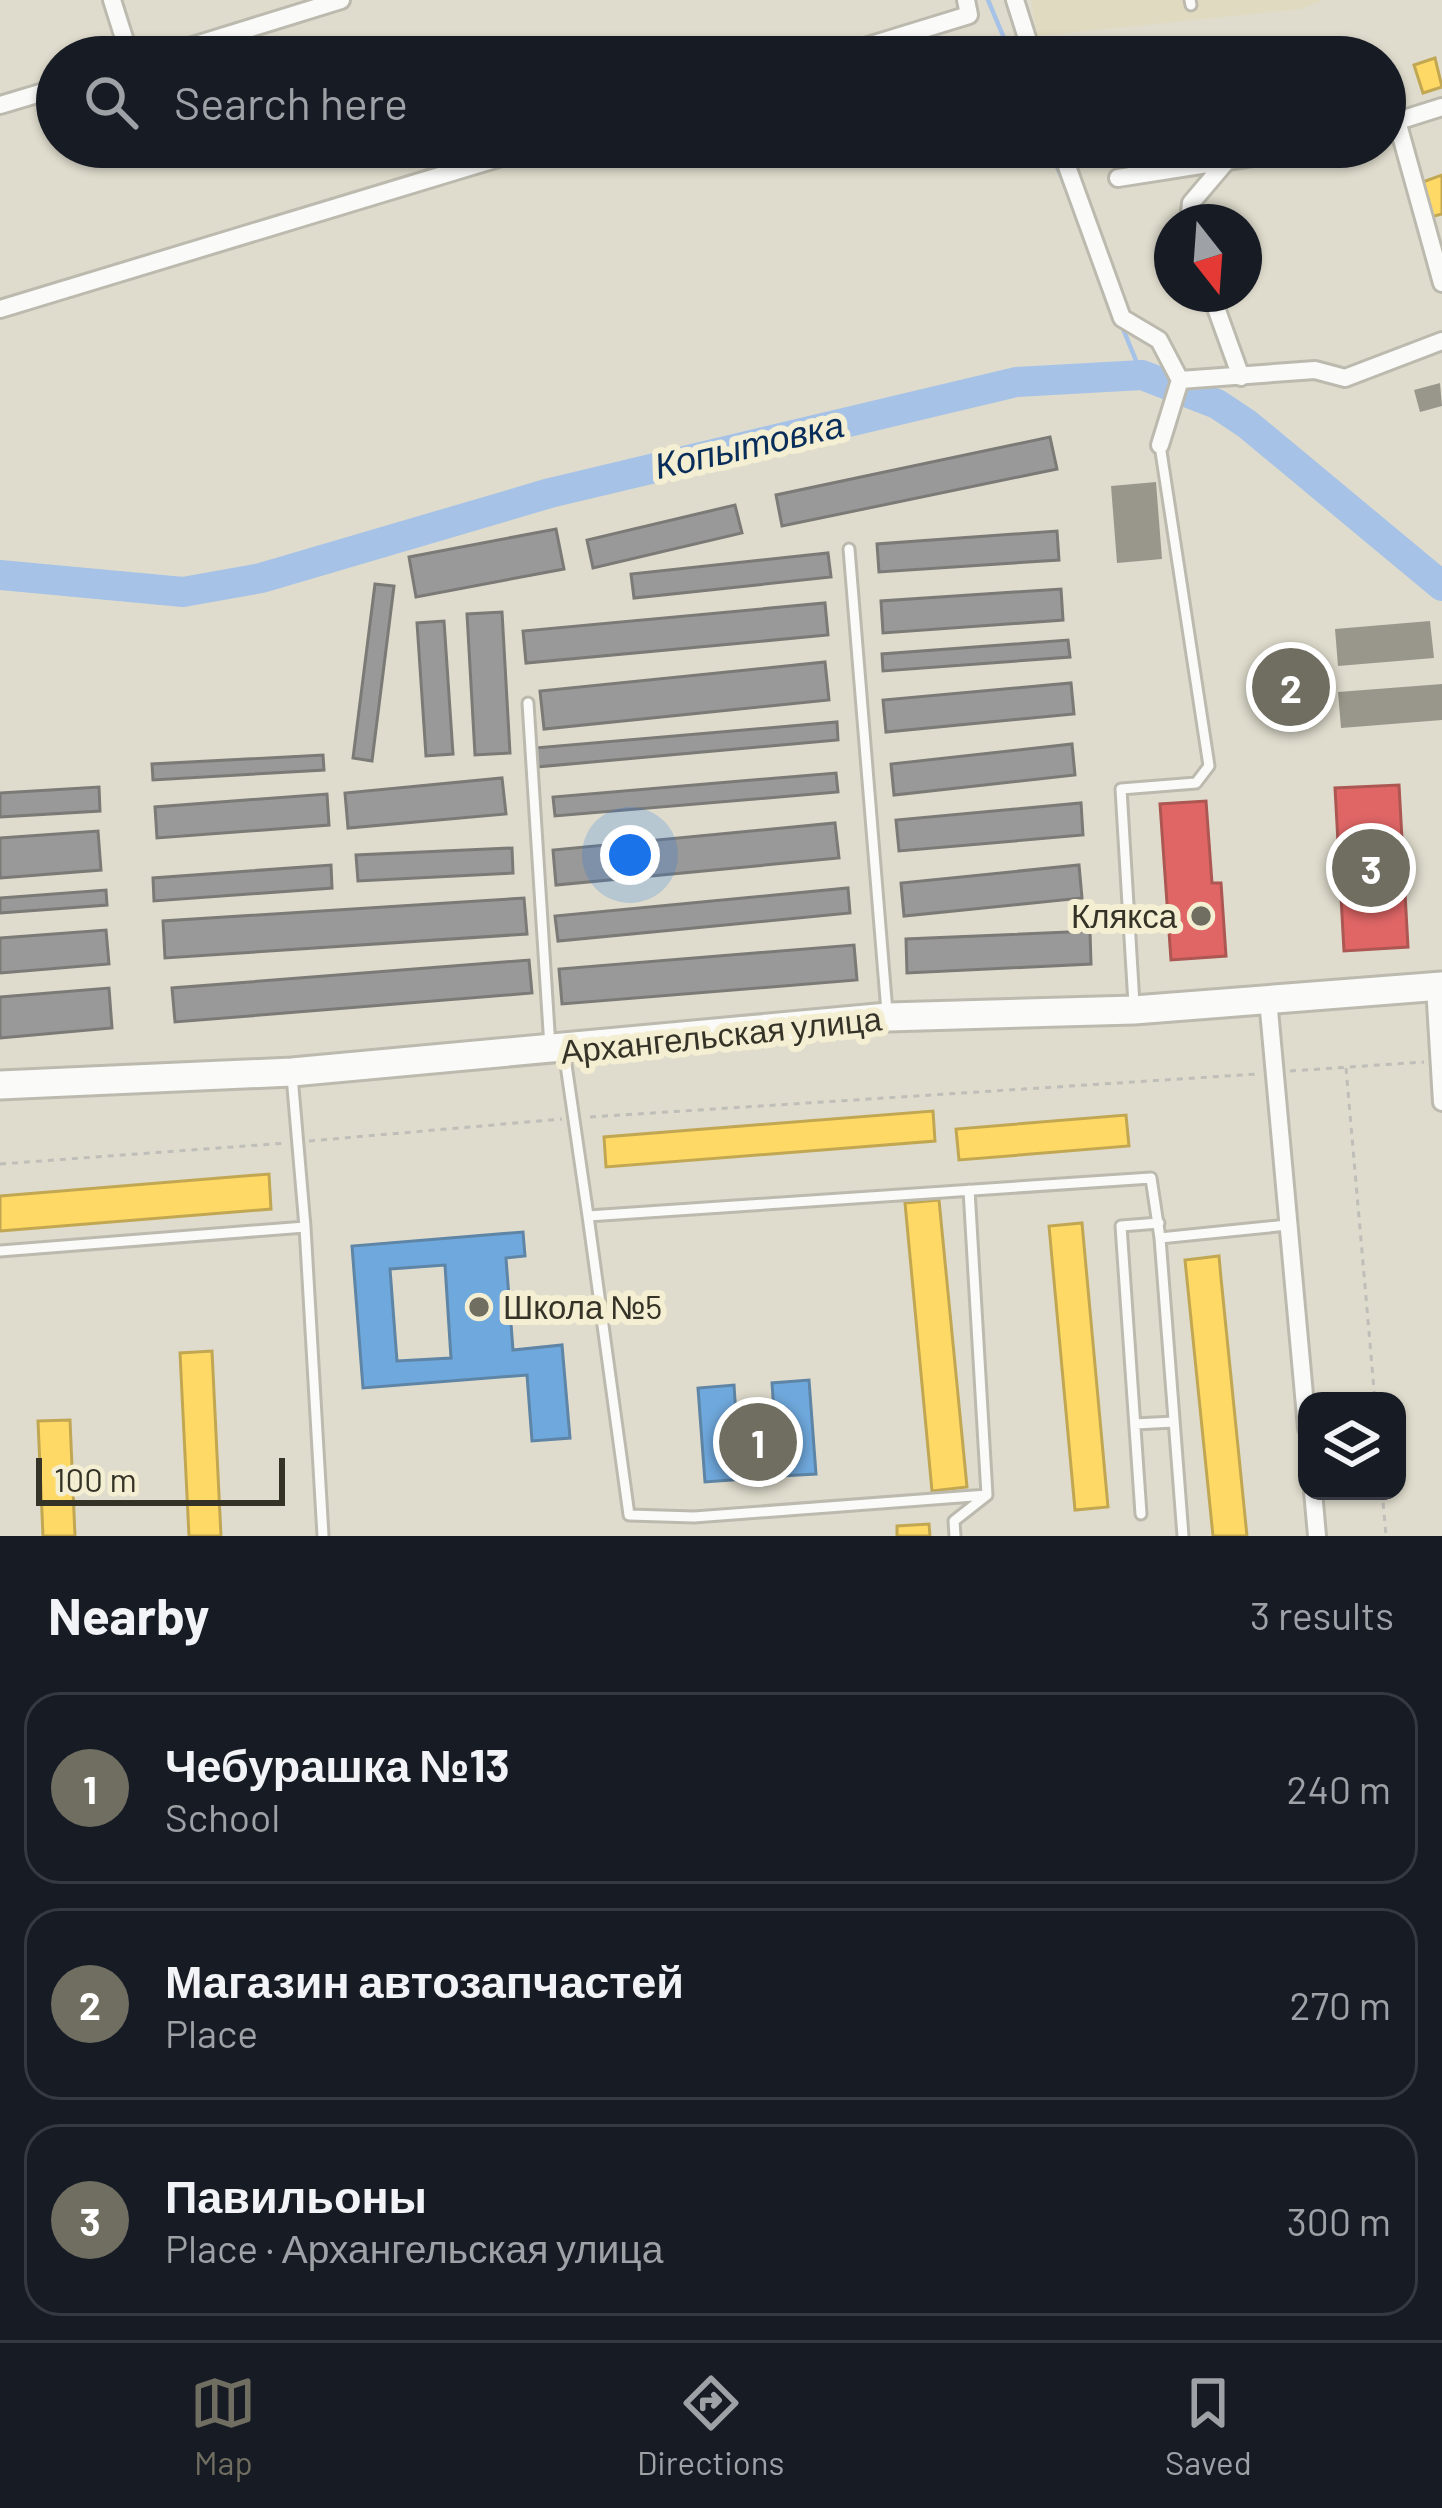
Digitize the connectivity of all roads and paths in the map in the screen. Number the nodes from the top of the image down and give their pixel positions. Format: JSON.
{"nodes":[{"id":1,"x":112,"y":0,"type":"edge"},
{"id":2,"x":341,"y":0,"type":"edge"},
{"id":3,"x":1015,"y":0,"type":"edge"},
{"id":4,"x":967,"y":8,"type":"edge"},
{"id":5,"x":123,"y":36,"type":"edge"},
{"id":6,"x":225,"y":36,"type":"edge"},
{"id":7,"x":890,"y":36,"type":"edge"},
{"id":8,"x":1026,"y":36,"type":"edge"},
{"id":9,"x":36,"y":94,"type":"edge"},
{"id":10,"x":0,"y":105,"type":"edge"},
{"id":11,"x":1442,"y":107,"type":"edge"},
{"id":12,"x":1406,"y":118,"type":"edge"},
{"id":13,"x":466,"y":168,"type":"edge"},
{"id":14,"x":1068,"y":168,"type":"edge"},
{"id":15,"x":1189,"y":168,"type":"edge"},
{"id":16,"x":1221,"y":168,"type":"edge"},
{"id":17,"x":1405,"y":168,"type":"edge"},
{"id":18,"x":1118,"y":178,"type":"dead end"},
{"id":19,"x":1191,"y":204,"type":"edge"},
{"id":20,"x":1442,"y":283,"type":"edge"},
{"id":21,"x":0,"y":309,"type":"edge"},
{"id":22,"x":1217,"y":312,"type":"edge"},
{"id":23,"x":1442,"y":341,"type":"edge"},
{"id":24,"x":1239,"y":377,"type":"junction"},
{"id":25,"x":1180,"y":380,"type":"junction"},
{"id":26,"x":1160,"y":445,"type":"joint"},
{"id":27,"x":849,"y":549,"type":"dead end"},
{"id":28,"x":528,"y":703,"type":"dead end"},
{"id":29,"x":1438,"y":986,"type":"edge"},
{"id":30,"x":1268,"y":999,"type":"junction"},
{"id":31,"x":1134,"y":1010,"type":"junction"},
{"id":32,"x":888,"y":1017,"type":"junction"},
{"id":33,"x":557,"y":1052,"type":"junction"},
{"id":34,"x":1438,"y":1061,"type":"junction"},
{"id":35,"x":1346,"y":1066,"type":"junction"},
{"id":36,"x":292,"y":1072,"type":"junction"},
{"id":37,"x":1271,"y":1073,"type":"junction"},
{"id":38,"x":0,"y":1084,"type":"edge"},
{"id":39,"x":1442,"y":1102,"type":"edge"},
{"id":40,"x":574,"y":1118,"type":"junction"},
{"id":41,"x":298,"y":1142,"type":"junction"},
{"id":42,"x":0,"y":1164,"type":"edge"},
{"id":43,"x":969,"y":1190,"type":"junction"},
{"id":44,"x":588,"y":1216,"type":"junction"},
{"id":45,"x":1159,"y":1223,"type":"junction"},
{"id":46,"x":1288,"y":1225,"type":"junction"},
{"id":47,"x":305,"y":1227,"type":"junction"},
{"id":48,"x":1160,"y":1238,"type":"junction"},
{"id":49,"x":0,"y":1251,"type":"edge"},
{"id":50,"x":1304,"y":1392,"type":"edge"},
{"id":51,"x":1374,"y":1392,"type":"edge"},
{"id":52,"x":1174,"y":1422,"type":"junction"},
{"id":53,"x":1135,"y":1424,"type":"junction"},
{"id":54,"x":987,"y":1496,"type":"junction"},
{"id":55,"x":1314,"y":1500,"type":"edge"},
{"id":56,"x":1383,"y":1500,"type":"edge"},
{"id":57,"x":1142,"y":1514,"type":"dead end"},
{"id":58,"x":323,"y":1536,"type":"edge"},
{"id":59,"x":955,"y":1536,"type":"edge"},
{"id":60,"x":1183,"y":1536,"type":"edge"},
{"id":61,"x":1317,"y":1536,"type":"edge"},
{"id":62,"x":1386,"y":1536,"type":"edge"}],
"edges":[{"from":1,"to":5,"type":"street"},
{"from":2,"to":6,"type":"street"},
{"from":3,"to":8,"type":"street"},
{"from":4,"to":7,"type":"street"},
{"from":9,"to":10,"type":"street"},
{"from":11,"to":12,"type":"street"},
{"from":13,"to":21,"type":"street"},
{"from":14,"to":25,"type":"street"},
{"from":15,"to":18,"type":"street"},
{"from":16,"to":19,"type":"street"},
{"from":17,"to":20,"type":"street"},
{"from":22,"to":24,"type":"street"},
{"from":23,"to":24,"type":"street"},
{"from":24,"to":25,"type":"street"},
{"from":25,"to":26,"type":"street"},
{"from":26,"to":31,"type":"lane"},
{"from":27,"to":32,"type":"lane"},
{"from":28,"to":33,"type":"lane"},
{"from":29,"to":30,"type":"main road","name":"Архангельская улица"},
{"from":29,"to":34,"type":"street"},
{"from":30,"to":31,"type":"main road","name":"Архангельская улица"},
{"from":30,"to":37,"type":"street"},
{"from":31,"to":32,"type":"main road","name":"Архангельская улица"},
{"from":32,"to":33,"type":"main road","name":"Архангельская улица"},
{"from":33,"to":36,"type":"main road","name":"Архангельская улица"},
{"from":33,"to":40,"type":"lane"},
{"from":34,"to":35,"type":"path"},
{"from":34,"to":39,"type":"street"},
{"from":35,"to":37,"type":"path"},
{"from":35,"to":51,"type":"path"},
{"from":36,"to":38,"type":"main road","name":"Архангельская улица"},
{"from":36,"to":41,"type":"lane"},
{"from":37,"to":40,"type":"path"},
{"from":37,"to":46,"type":"street"},
{"from":40,"to":41,"type":"path"},
{"from":40,"to":44,"type":"lane"},
{"from":41,"to":42,"type":"path"},
{"from":41,"to":47,"type":"lane"},
{"from":43,"to":44,"type":"lane"},
{"from":43,"to":45,"type":"lane"},
{"from":43,"to":54,"type":"lane"},
{"from":44,"to":54,"type":"lane"},
{"from":45,"to":48,"type":"lane"},
{"from":45,"to":53,"type":"lane"},
{"from":46,"to":48,"type":"lane"},
{"from":46,"to":50,"type":"street"},
{"from":47,"to":49,"type":"lane"},
{"from":47,"to":58,"type":"lane"},
{"from":48,"to":52,"type":"lane"},
{"from":52,"to":53,"type":"lane"},
{"from":52,"to":60,"type":"lane"},
{"from":53,"to":57,"type":"lane"},
{"from":54,"to":59,"type":"lane"},
{"from":55,"to":61,"type":"street"},
{"from":56,"to":62,"type":"path"}]}
